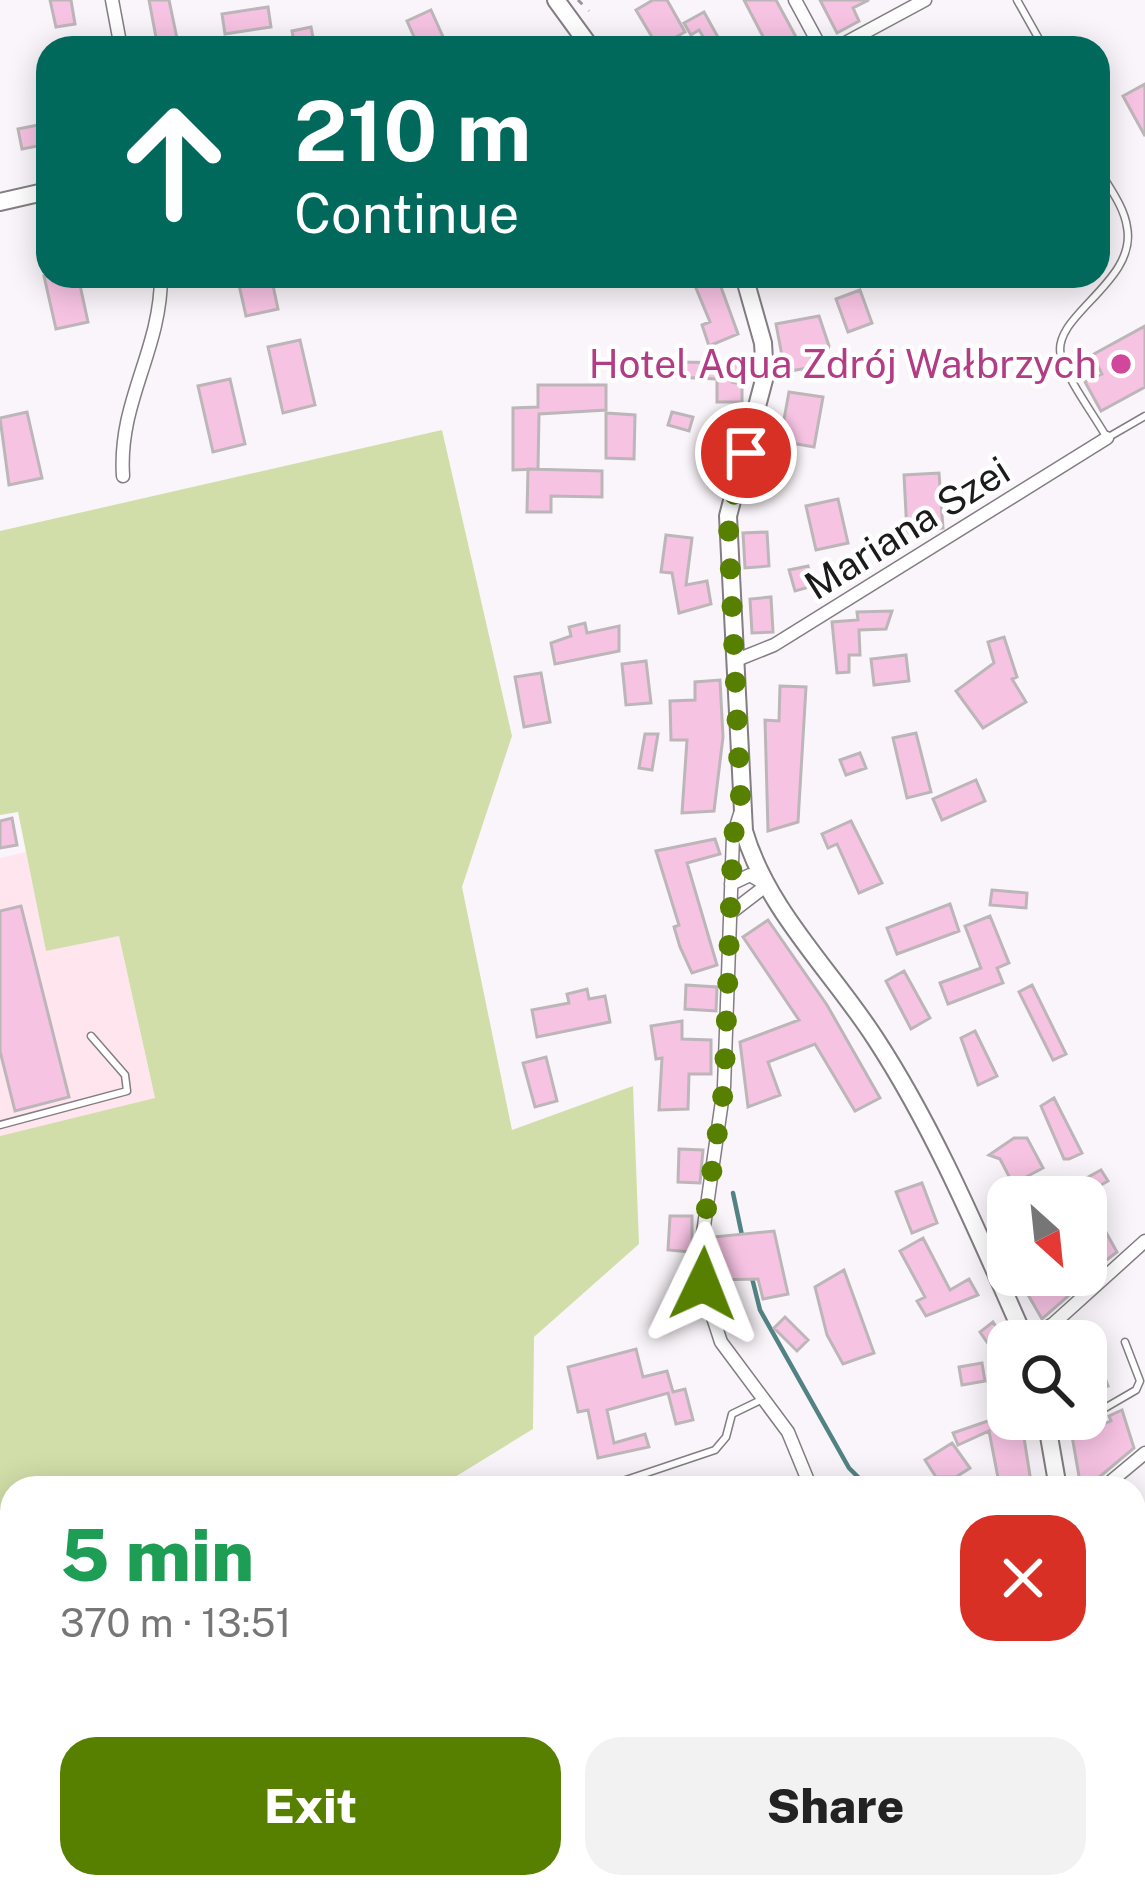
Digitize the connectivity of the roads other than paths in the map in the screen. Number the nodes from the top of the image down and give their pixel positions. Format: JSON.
{"nodes":[{"id":1,"x":112,"y":0,"type":"edge"},
{"id":2,"x":556,"y":0,"type":"edge"},
{"id":3,"x":796,"y":0,"type":"edge"},
{"id":4,"x":925,"y":0,"type":"edge"},
{"id":5,"x":1017,"y":0,"type":"edge"},
{"id":6,"x":119,"y":36,"type":"edge"},
{"id":7,"x":576,"y":36,"type":"edge"},
{"id":8,"x":815,"y":36,"type":"edge"},
{"id":9,"x":858,"y":36,"type":"edge"},
{"id":10,"x":1037,"y":36,"type":"edge"},
{"id":11,"x":1110,"y":189,"type":"edge"},
{"id":12,"x":36,"y":194,"type":"edge"},
{"id":13,"x":0,"y":202,"type":"edge"},
{"id":14,"x":1110,"y":279,"type":"edge"},
{"id":15,"x":161,"y":288,"type":"edge"},
{"id":16,"x":748,"y":288,"type":"edge"},
{"id":17,"x":1103,"y":288,"type":"edge"},
{"id":18,"x":1145,"y":416,"type":"edge"},
{"id":19,"x":1107,"y":438,"type":"junction"},
{"id":20,"x":123,"y":476,"type":"dead end"},
{"id":21,"x":734,"y":661,"type":"junction"},
{"id":22,"x":741,"y":809,"type":"junction"},
{"id":23,"x":730,"y":884,"type":"junction"},
{"id":24,"x":767,"y":885,"type":"junction"},
{"id":25,"x":732,"y":912,"type":"junction"},
{"id":26,"x":91,"y":1036,"type":"dead end"},
{"id":27,"x":0,"y":1125,"type":"edge"},
{"id":28,"x":1145,"y":1241,"type":"edge"},
{"id":29,"x":1016,"y":1320,"type":"edge"},
{"id":30,"x":1057,"y":1320,"type":"edge"},
{"id":31,"x":1125,"y":1342,"type":"dead end"},
{"id":32,"x":763,"y":1399,"type":"junction"},
{"id":33,"x":1107,"y":1407,"type":"edge"},
{"id":34,"x":1049,"y":1440,"type":"edge"},
{"id":35,"x":1145,"y":1453,"type":"edge"},
{"id":36,"x":638,"y":1476,"type":"edge"},
{"id":37,"x":806,"y":1476,"type":"edge"},
{"id":38,"x":1056,"y":1476,"type":"edge"},
{"id":39,"x":1117,"y":1476,"type":"edge"}],
"edges":[{"from":1,"to":6,"type":"street"},
{"from":2,"to":7,"type":"street"},
{"from":3,"to":8,"type":"street"},
{"from":4,"to":9,"type":"street"},
{"from":5,"to":10,"type":"lane"},
{"from":11,"to":14,"type":"lane"},
{"from":12,"to":13,"type":"street"},
{"from":15,"to":20,"type":"street"},
{"from":16,"to":21,"type":"street"},
{"from":17,"to":19,"type":"lane"},
{"from":18,"to":19,"type":"lane"},
{"from":19,"to":21,"type":"street","name":"Mariana Szei"},
{"from":21,"to":22,"type":"street"},
{"from":22,"to":23,"type":"street"},
{"from":22,"to":24,"type":"street"},
{"from":23,"to":24,"type":"street"},
{"from":23,"to":25,"type":"street"},
{"from":24,"to":25,"type":"street"},
{"from":24,"to":29,"type":"street"},
{"from":25,"to":32,"type":"street"},
{"from":26,"to":27,"type":"lane"},
{"from":28,"to":30,"type":"street"},
{"from":31,"to":33,"type":"lane"},
{"from":32,"to":36,"type":"lane"},
{"from":32,"to":37,"type":"street"},
{"from":34,"to":38,"type":"street"},
{"from":35,"to":39,"type":"street"}]}
